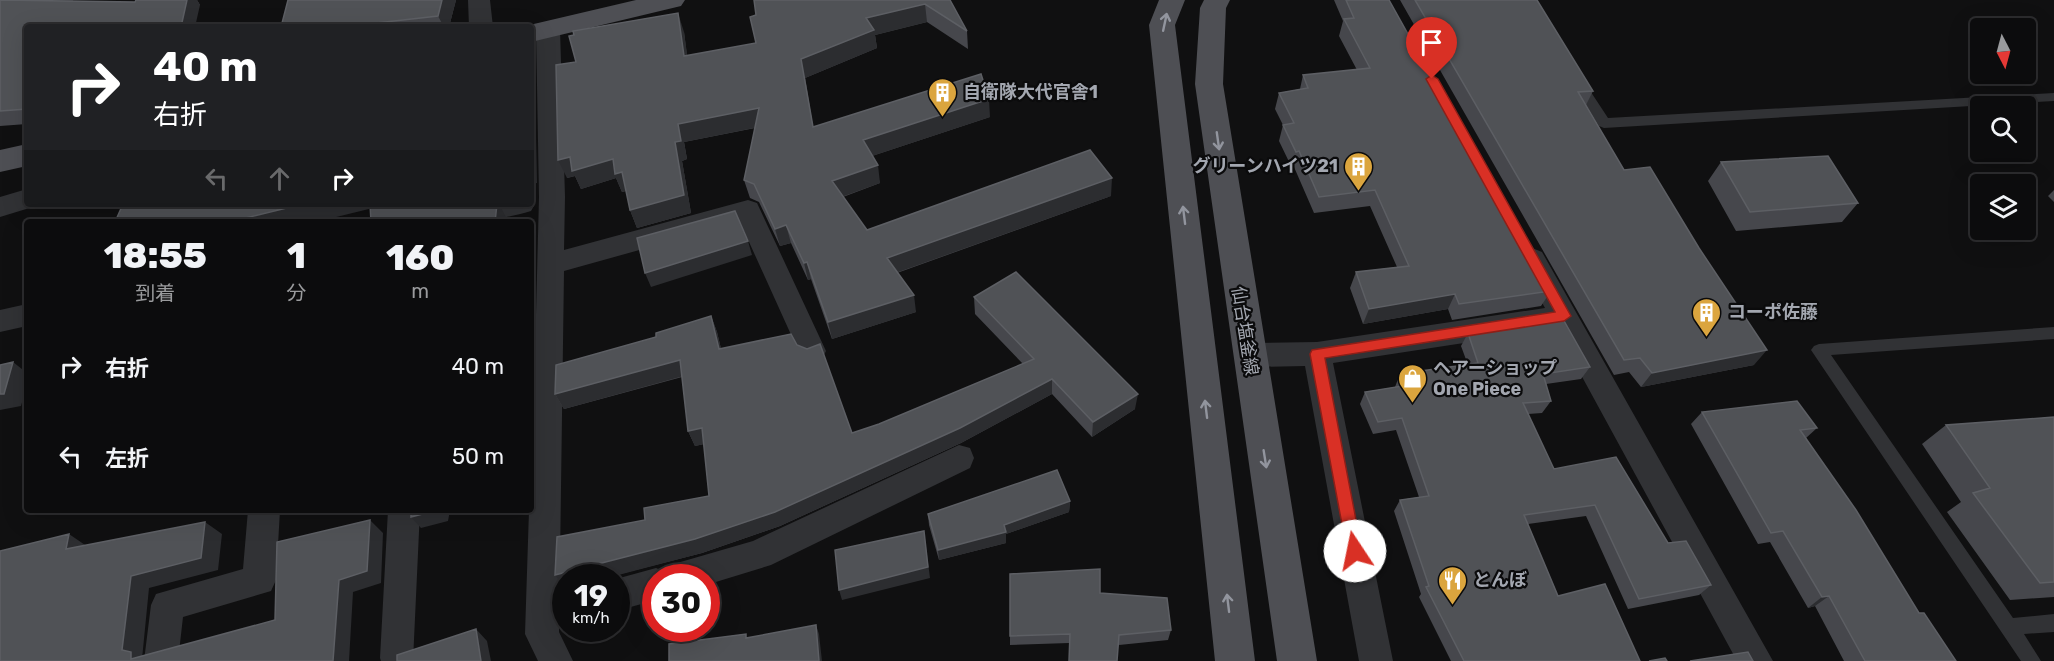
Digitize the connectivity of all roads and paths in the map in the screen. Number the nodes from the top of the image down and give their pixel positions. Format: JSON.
{"nodes":[{"id":1,"x":479,"y":0,"type":"edge"},
{"id":2,"x":672,"y":0,"type":"edge"},
{"id":3,"x":1172,"y":0,"type":"edge"},
{"id":4,"x":1217,"y":0,"type":"edge"},
{"id":5,"x":481,"y":24,"type":"edge"},
{"id":6,"x":539,"y":31,"type":"edge"},
{"id":7,"x":1574,"y":75,"type":"edge"},
{"id":8,"x":2054,"y":97,"type":"edge"},
{"id":9,"x":24,"y":156,"type":"edge"},
{"id":10,"x":0,"y":161,"type":"edge"},
{"id":11,"x":24,"y":199,"type":"edge"},
{"id":12,"x":542,"y":200,"type":"edge"},
{"id":13,"x":0,"y":207,"type":"edge"},
{"id":14,"x":508,"y":207,"type":"edge"},
{"id":15,"x":454,"y":219,"type":"edge"},
{"id":16,"x":1519,"y":234,"type":"edge"},
{"id":17,"x":551,"y":264,"type":"junction"},
{"id":18,"x":24,"y":316,"type":"edge"},
{"id":19,"x":1564,"y":316,"type":"junction"},
{"id":20,"x":0,"y":321,"type":"edge"},
{"id":21,"x":2054,"y":333,"type":"edge"},
{"id":22,"x":812,"y":351,"type":"edge"},
{"id":23,"x":1317,"y":354,"type":"junction"},
{"id":24,"x":1249,"y":355,"type":"junction"},
{"id":25,"x":959,"y":458,"type":"dead end"},
{"id":26,"x":264,"y":513,"type":"edge"},
{"id":27,"x":405,"y":513,"type":"edge"},
{"id":28,"x":554,"y":564,"type":"edge"},
{"id":29,"x":720,"y":565,"type":"edge"},
{"id":30,"x":552,"y":616,"type":"edge"},
{"id":31,"x":2054,"y":623,"type":"edge"},
{"id":32,"x":2007,"y":627,"type":"junction"},
{"id":33,"x":396,"y":658,"type":"edge"},
{"id":34,"x":161,"y":661,"type":"edge"},
{"id":35,"x":556,"y":661,"type":"edge"},
{"id":36,"x":1235,"y":661,"type":"edge"},
{"id":37,"x":1297,"y":661,"type":"edge"},
{"id":38,"x":1376,"y":661,"type":"edge"},
{"id":39,"x":1756,"y":661,"type":"edge"},
{"id":40,"x":2032,"y":661,"type":"edge"}],
"edges":[{"from":1,"to":5,"type":"street"},
{"from":2,"to":6,"type":"main road"},
{"from":36,"to":3,"type":"main road","one_way":true},
{"from":4,"to":24,"type":"main road","name":"仙台塩釜線","one_way":true},
{"from":6,"to":12,"type":"street"},
{"from":7,"to":8,"type":"lane"},
{"from":9,"to":10,"type":"main road"},
{"from":11,"to":13,"type":"street"},
{"from":12,"to":17,"type":"street"},
{"from":14,"to":15,"type":"street"},
{"from":16,"to":19,"type":"street"},
{"from":17,"to":22,"type":"street"},
{"from":17,"to":28,"type":"street"},
{"from":18,"to":20,"type":"street"},
{"from":19,"to":23,"type":"street"},
{"from":19,"to":39,"type":"street"},
{"from":21,"to":32,"type":"lane"},
{"from":23,"to":24,"type":"street"},
{"from":23,"to":38,"type":"street"},
{"from":24,"to":37,"type":"main road","name":"仙台塩釜線","one_way":true},
{"from":25,"to":29,"type":"street"},
{"from":26,"to":34,"type":"street"},
{"from":27,"to":33,"type":"street"},
{"from":30,"to":35,"type":"street"},
{"from":31,"to":32,"type":"lane"},
{"from":32,"to":40,"type":"lane"}]}
